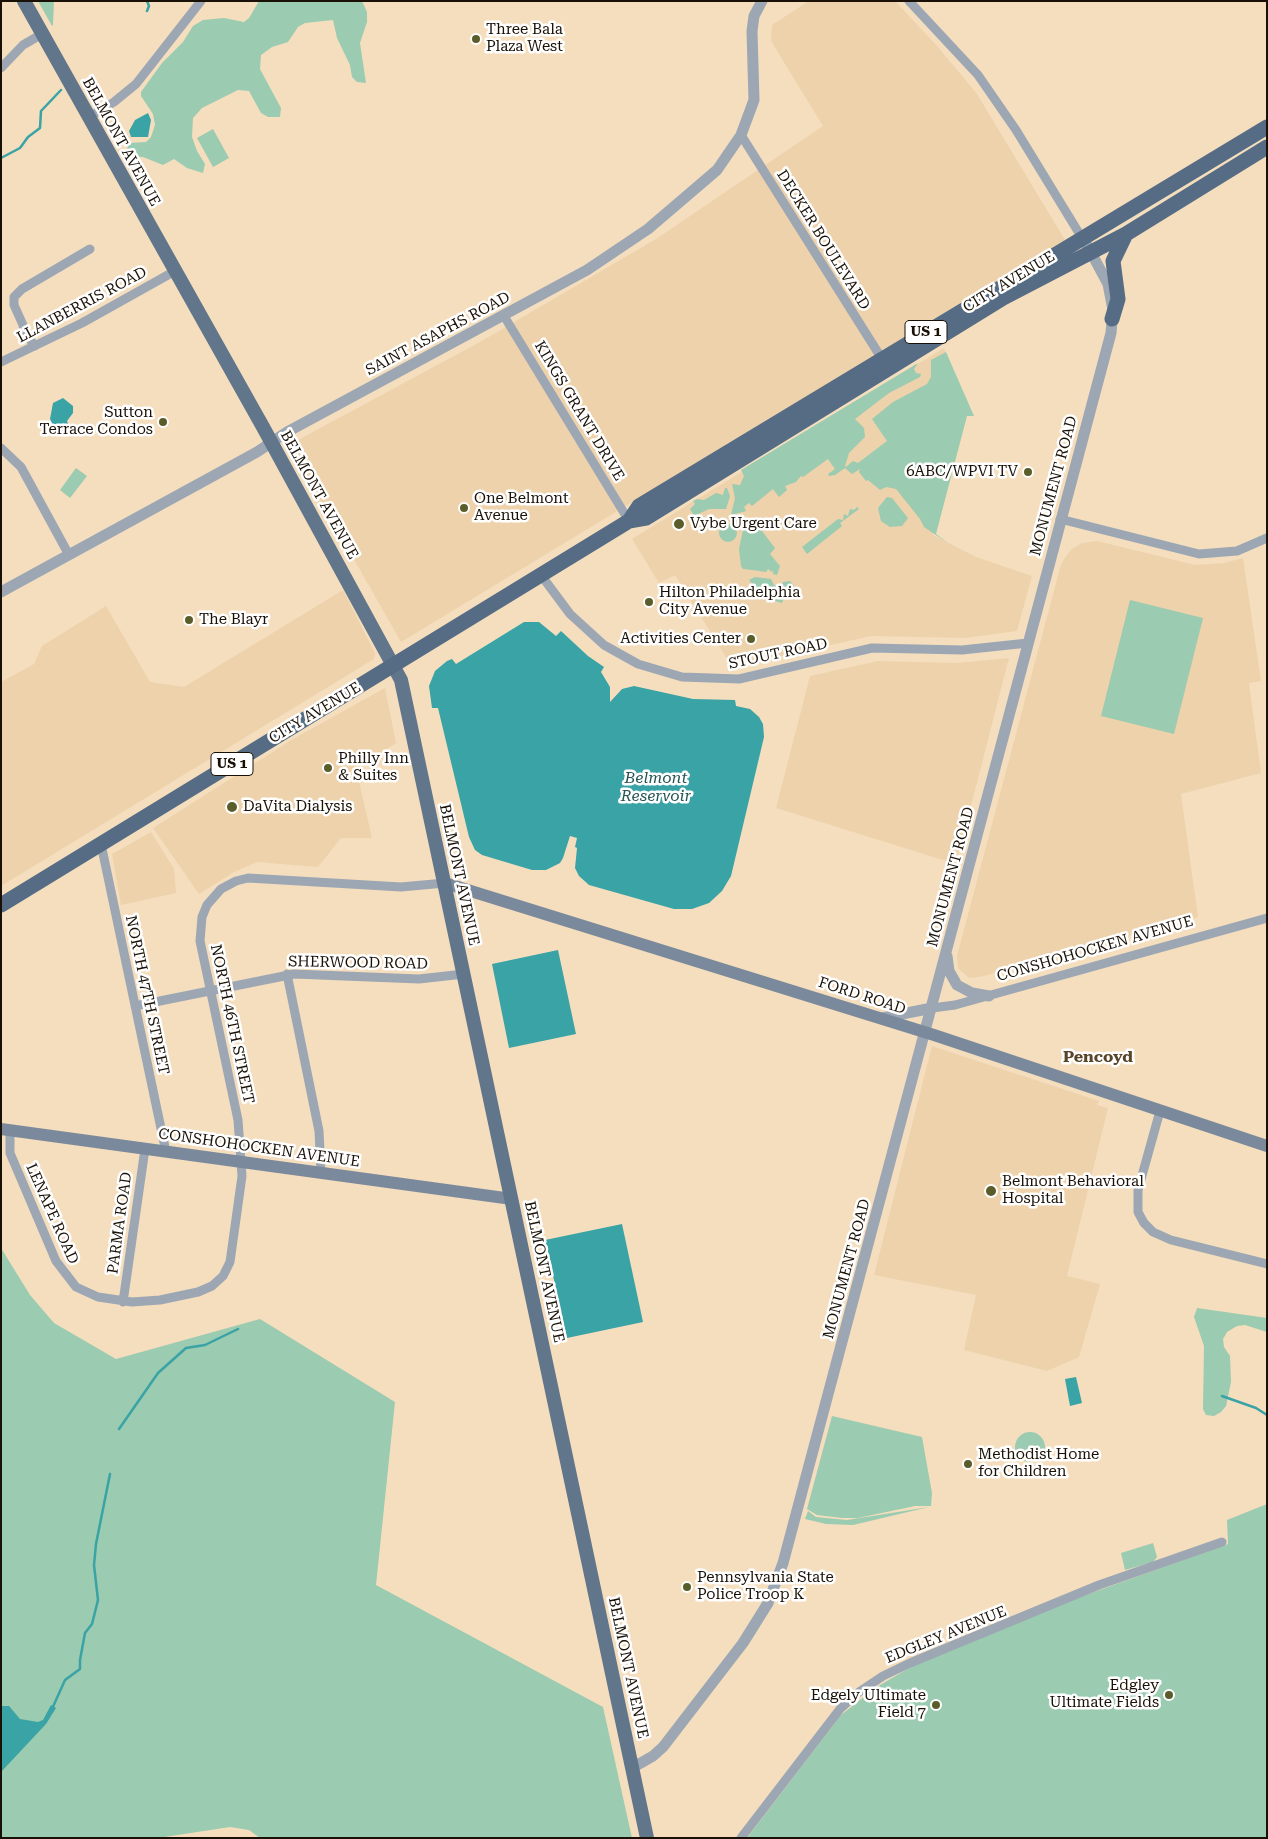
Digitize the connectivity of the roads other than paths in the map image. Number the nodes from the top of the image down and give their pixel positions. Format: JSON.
{"nodes":[{"id":1,"x":24,"y":1,"type":"edge"},
{"id":2,"x":201,"y":1,"type":"edge"},
{"id":3,"x":762,"y":1,"type":"edge"},
{"id":4,"x":909,"y":1,"type":"edge"},
{"id":5,"x":42,"y":34,"type":"junction"},
{"id":6,"x":1,"y":68,"type":"edge"},
{"id":7,"x":89,"y":116,"type":"junction"},
{"id":8,"x":1267,"y":127,"type":"edge"},
{"id":9,"x":741,"y":135,"type":"junction"},
{"id":10,"x":1267,"y":147,"type":"edge"},
{"id":11,"x":1126,"y":234,"type":"junction"},
{"id":12,"x":1082,"y":238,"type":"junction"},
{"id":13,"x":90,"y":250,"type":"dead end"},
{"id":14,"x":1091,"y":252,"type":"junction"},
{"id":15,"x":175,"y":271,"type":"junction"},
{"id":16,"x":504,"y":316,"type":"junction"},
{"id":17,"x":1112,"y":319,"type":"junction"},
{"id":18,"x":35,"y":346,"type":"junction"},
{"id":19,"x":882,"y":359,"type":"junction"},
{"id":20,"x":1,"y":362,"type":"edge"},
{"id":21,"x":271,"y":443,"type":"junction"},
{"id":22,"x":1,"y":448,"type":"edge"},
{"id":23,"x":721,"y":456,"type":"junction"},
{"id":24,"x":720,"y":473,"type":"junction"},
{"id":25,"x":1060,"y":519,"type":"junction"},
{"id":26,"x":628,"y":521,"type":"junction"},
{"id":27,"x":1267,"y":538,"type":"edge"},
{"id":28,"x":69,"y":555,"type":"junction"},
{"id":29,"x":541,"y":575,"type":"junction"},
{"id":30,"x":1,"y":592,"type":"edge"},
{"id":31,"x":1028,"y":643,"type":"junction"},
{"id":32,"x":395,"y":664,"type":"junction"},
{"id":33,"x":100,"y":844,"type":"junction"},
{"id":34,"x":445,"y":883,"type":"junction"},
{"id":35,"x":1,"y":904,"type":"edge"},
{"id":36,"x":1267,"y":918,"type":"edge"},
{"id":37,"x":946,"y":952,"type":"junction"},
{"id":38,"x":287,"y":974,"type":"junction"},
{"id":39,"x":464,"y":974,"type":"junction"},
{"id":40,"x":211,"y":990,"type":"junction"},
{"id":41,"x":989,"y":996,"type":"junction"},
{"id":42,"x":135,"y":1006,"type":"junction"},
{"id":43,"x":932,"y":1008,"type":"junction"},
{"id":44,"x":877,"y":1018,"type":"junction"},
{"id":45,"x":925,"y":1033,"type":"junction"},
{"id":46,"x":1160,"y":1111,"type":"junction"},
{"id":47,"x":6,"y":1130,"type":"edge"},
{"id":48,"x":1267,"y":1146,"type":"edge"},
{"id":49,"x":144,"y":1149,"type":"junction"},
{"id":50,"x":166,"y":1152,"type":"junction"},
{"id":51,"x":240,"y":1162,"type":"junction"},
{"id":52,"x":321,"y":1173,"type":"junction"},
{"id":53,"x":512,"y":1199,"type":"junction"},
{"id":54,"x":1267,"y":1264,"type":"edge"},
{"id":55,"x":123,"y":1302,"type":"junction"},
{"id":56,"x":1222,"y":1542,"type":"dead end"},
{"id":57,"x":632,"y":1768,"type":"junction"},
{"id":58,"x":647,"y":1838,"type":"edge"},
{"id":59,"x":741,"y":1838,"type":"edge"}],
"edges":[{"from":1,"to":5,"type":"main road","name":"BELMONT AVENUE"},
{"from":2,"to":7,"type":"street"},
{"from":3,"to":9,"type":"street","name":"SAINT ASAPHS ROAD"},
{"from":4,"to":12,"type":"street","name":"MONUMENT ROAD"},
{"from":5,"to":6,"type":"street"},
{"from":5,"to":7,"type":"main road","name":"BELMONT AVENUE"},
{"from":7,"to":15,"type":"main road","name":"BELMONT AVENUE"},
{"from":8,"to":12,"type":"highway","name":"CITY AVENUE","number":"US 1"},
{"from":9,"to":16,"type":"street","name":"SAINT ASAPHS ROAD"},
{"from":9,"to":19,"type":"street","name":"DECKER BOULEVARD"},
{"from":10,"to":11,"type":"highway","name":"CITY AVENUE","number":"US 1"},
{"from":11,"to":14,"type":"highway","name":"CITY AVENUE","number":"US 1"},
{"from":11,"to":17,"type":"highway"},
{"from":12,"to":14,"type":"street","name":"MONUMENT ROAD"},
{"from":12,"to":19,"type":"highway","name":"CITY AVENUE","number":"US 1"},
{"from":13,"to":18,"type":"street"},
{"from":14,"to":17,"type":"street","name":"MONUMENT ROAD"},
{"from":14,"to":24,"type":"highway","name":"CITY AVENUE","number":"US 1"},
{"from":15,"to":18,"type":"street","name":"LLANBERRIS ROAD"},
{"from":15,"to":21,"type":"main road","name":"BELMONT AVENUE"},
{"from":16,"to":21,"type":"street","name":"SAINT ASAPHS ROAD"},
{"from":16,"to":26,"type":"street","name":"KINGS GRANT DRIVE"},
{"from":17,"to":25,"type":"street","name":"MONUMENT ROAD"},
{"from":18,"to":20,"type":"street","name":"LLANBERRIS ROAD"},
{"from":19,"to":23,"type":"highway","name":"CITY AVENUE","number":"US 1"},
{"from":21,"to":28,"type":"street","name":"SAINT ASAPHS ROAD"},
{"from":21,"to":32,"type":"main road","name":"BELMONT AVENUE"},
{"from":22,"to":28,"type":"street"},
{"from":23,"to":24,"type":"highway"},
{"from":23,"to":26,"type":"highway","name":"CITY AVENUE","number":"US 1"},
{"from":24,"to":26,"type":"highway","name":"CITY AVENUE","number":"US 1"},
{"from":25,"to":27,"type":"street"},
{"from":25,"to":31,"type":"street","name":"MONUMENT ROAD"},
{"from":26,"to":29,"type":"highway","name":"CITY AVENUE","number":"US 1"},
{"from":28,"to":30,"type":"street","name":"SAINT ASAPHS ROAD"},
{"from":29,"to":31,"type":"street","name":"STOUT ROAD"},
{"from":29,"to":32,"type":"highway","name":"CITY AVENUE","number":"US 1"},
{"from":31,"to":37,"type":"street","name":"MONUMENT ROAD"},
{"from":32,"to":33,"type":"highway","name":"CITY AVENUE","number":"US 1"},
{"from":32,"to":34,"type":"main road","name":"BELMONT AVENUE"},
{"from":33,"to":35,"type":"highway","name":"CITY AVENUE","number":"US 1"},
{"from":33,"to":42,"type":"street","name":"NORTH 47TH STREET"},
{"from":34,"to":39,"type":"main road","name":"BELMONT AVENUE"},
{"from":34,"to":40,"type":"street","name":"NORTH 46TH STREET"},
{"from":34,"to":44,"type":"main road","name":"FORD ROAD"},
{"from":36,"to":41,"type":"street","name":"CONSHOHOCKEN AVENUE"},
{"from":37,"to":41,"type":"street"},
{"from":37,"to":43,"type":"street","name":"MONUMENT ROAD"},
{"from":38,"to":39,"type":"street","name":"SHERWOOD ROAD"},
{"from":38,"to":40,"type":"street","name":"SHERWOOD ROAD"},
{"from":38,"to":52,"type":"street"},
{"from":39,"to":53,"type":"main road","name":"BELMONT AVENUE"},
{"from":40,"to":42,"type":"street","name":"SHERWOOD ROAD"},
{"from":40,"to":51,"type":"street","name":"NORTH 46TH STREET"},
{"from":41,"to":43,"type":"street","name":"CONSHOHOCKEN AVENUE"},
{"from":42,"to":50,"type":"street","name":"NORTH 47TH STREET"},
{"from":43,"to":44,"type":"street"},
{"from":43,"to":45,"type":"street","name":"MONUMENT ROAD"},
{"from":44,"to":45,"type":"main road","name":"FORD ROAD"},
{"from":45,"to":46,"type":"main road","name":"FORD ROAD"},
{"from":45,"to":57,"type":"street","name":"MONUMENT ROAD"},
{"from":46,"to":48,"type":"main road","name":"FORD ROAD"},
{"from":46,"to":54,"type":"street"},
{"from":47,"to":49,"type":"main road","name":"CONSHOHOCKEN AVENUE"},
{"from":47,"to":55,"type":"street","name":"LENAPE ROAD"},
{"from":49,"to":50,"type":"main road","name":"CONSHOHOCKEN AVENUE"},
{"from":49,"to":55,"type":"street","name":"PARMA ROAD"},
{"from":50,"to":51,"type":"main road","name":"CONSHOHOCKEN AVENUE"},
{"from":51,"to":52,"type":"main road","name":"CONSHOHOCKEN AVENUE"},
{"from":51,"to":55,"type":"street","name":"NORTH 46TH STREET"},
{"from":52,"to":53,"type":"main road","name":"CONSHOHOCKEN AVENUE"},
{"from":53,"to":57,"type":"main road","name":"BELMONT AVENUE"},
{"from":56,"to":59,"type":"street","name":"EDGLEY AVENUE"},
{"from":57,"to":58,"type":"main road","name":"BELMONT AVENUE"}]}
